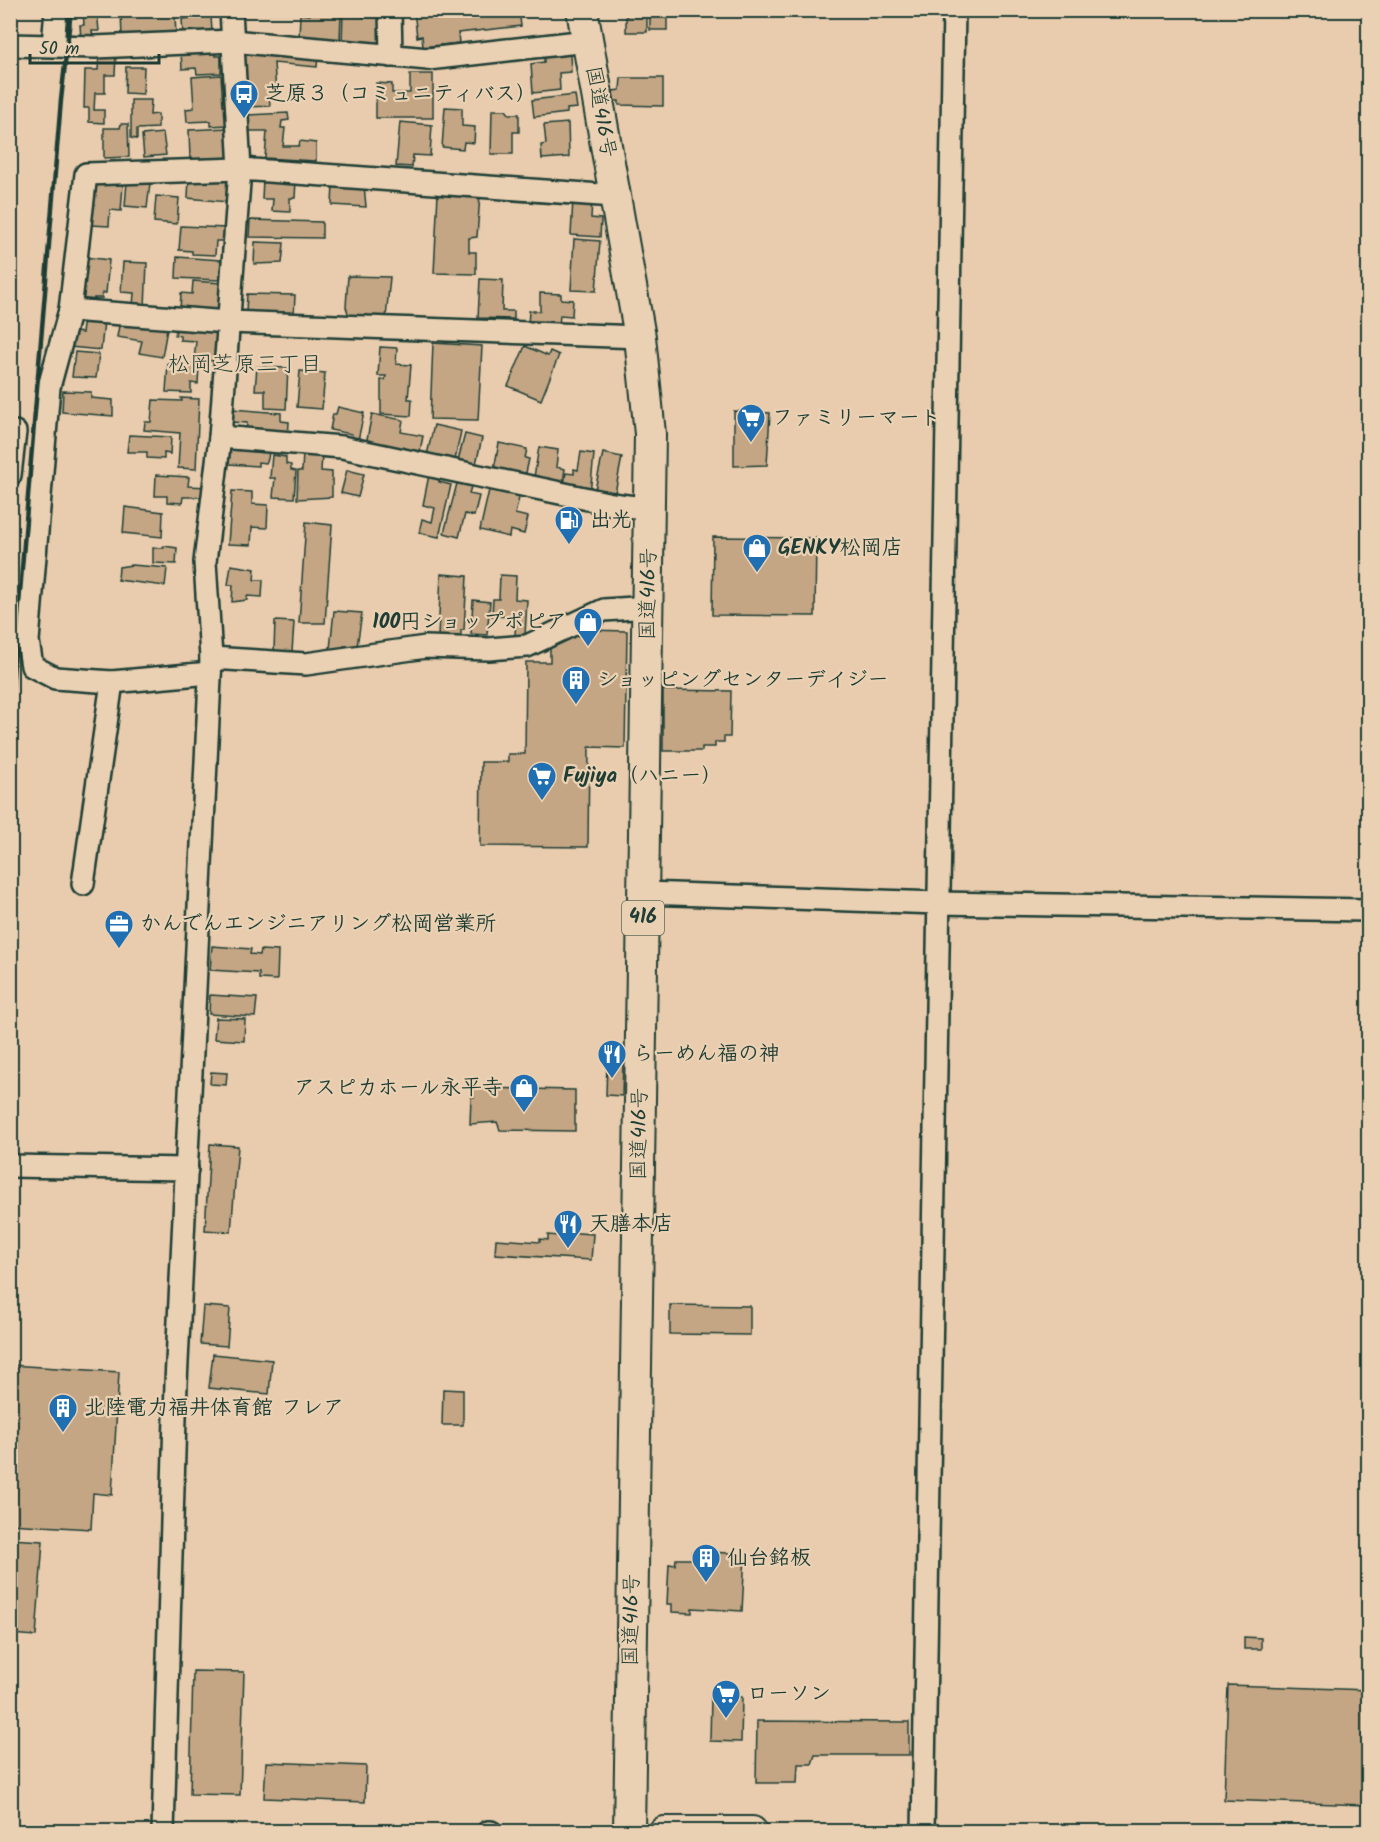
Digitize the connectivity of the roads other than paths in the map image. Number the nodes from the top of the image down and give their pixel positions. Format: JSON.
{"nodes":[{"id":1,"x":56,"y":10,"type":"edge"},
{"id":2,"x":231,"y":10,"type":"edge"},
{"id":3,"x":390,"y":10,"type":"edge"},
{"id":4,"x":582,"y":10,"type":"edge"},
{"id":5,"x":954,"y":10,"type":"edge"},
{"id":6,"x":232,"y":40,"type":"junction"},
{"id":7,"x":587,"y":41,"type":"junction"},
{"id":8,"x":10,"y":45,"type":"edge"},
{"id":9,"x":53,"y":45,"type":"junction"},
{"id":10,"x":391,"y":56,"type":"junction"},
{"id":11,"x":240,"y":168,"type":"junction"},
{"id":12,"x":614,"y":196,"type":"junction"},
{"id":13,"x":70,"y":310,"type":"junction"},
{"id":14,"x":228,"y":321,"type":"junction"},
{"id":15,"x":639,"y":337,"type":"junction"},
{"id":16,"x":10,"y":432,"type":"edge"},
{"id":17,"x":220,"y":437,"type":"junction"},
{"id":18,"x":10,"y":475,"type":"edge"},
{"id":19,"x":650,"y":509,"type":"junction"},
{"id":20,"x":649,"y":607,"type":"junction"},
{"id":21,"x":211,"y":665,"type":"junction"},
{"id":22,"x":112,"y":682,"type":"junction"},
{"id":23,"x":83,"y":884,"type":"dead end"},
{"id":24,"x":644,"y":893,"type":"junction"},
{"id":25,"x":938,"y":903,"type":"junction"},
{"id":26,"x":1368,"y":910,"type":"edge"},
{"id":27,"x":10,"y":1166,"type":"edge"},
{"id":28,"x":186,"y":1169,"type":"junction"},
{"id":29,"x":164,"y":1832,"type":"edge"},
{"id":30,"x":629,"y":1832,"type":"edge"},
{"id":31,"x":664,"y":1832,"type":"edge"},
{"id":32,"x":752,"y":1832,"type":"edge"},
{"id":33,"x":922,"y":1832,"type":"edge"}],
"edges":[{"from":1,"to":9,"type":"street"},
{"from":2,"to":6,"type":"street"},
{"from":3,"to":10,"type":"street"},
{"from":4,"to":7,"type":"highway","name":"国道416号","number":"416"},
{"from":5,"to":25,"type":"street"},
{"from":6,"to":9,"type":"street"},
{"from":6,"to":10,"type":"street"},
{"from":6,"to":11,"type":"street"},
{"from":7,"to":10,"type":"street"},
{"from":7,"to":12,"type":"highway","name":"国道416号","number":"416"},
{"from":8,"to":9,"type":"street"},
{"from":11,"to":12,"type":"street"},
{"from":11,"to":13,"type":"street"},
{"from":11,"to":14,"type":"street"},
{"from":12,"to":15,"type":"highway","name":"国道416号","number":"416"},
{"from":13,"to":14,"type":"street"},
{"from":13,"to":22,"type":"street"},
{"from":14,"to":15,"type":"street"},
{"from":14,"to":17,"type":"street"},
{"from":15,"to":19,"type":"highway","name":"国道416号","number":"416"},
{"from":16,"to":18,"type":"street"},
{"from":17,"to":19,"type":"street"},
{"from":17,"to":21,"type":"street"},
{"from":19,"to":20,"type":"highway","name":"国道416号","number":"416"},
{"from":20,"to":21,"type":"street"},
{"from":20,"to":24,"type":"highway","name":"国道416号","number":"416"},
{"from":21,"to":22,"type":"street"},
{"from":21,"to":28,"type":"street"},
{"from":22,"to":23,"type":"street"},
{"from":24,"to":25,"type":"street"},
{"from":24,"to":30,"type":"highway","name":"国道416号","number":"416"},
{"from":25,"to":26,"type":"street"},
{"from":25,"to":33,"type":"street"},
{"from":27,"to":28,"type":"street"},
{"from":28,"to":29,"type":"street"},
{"from":31,"to":32,"type":"highway"}]}
